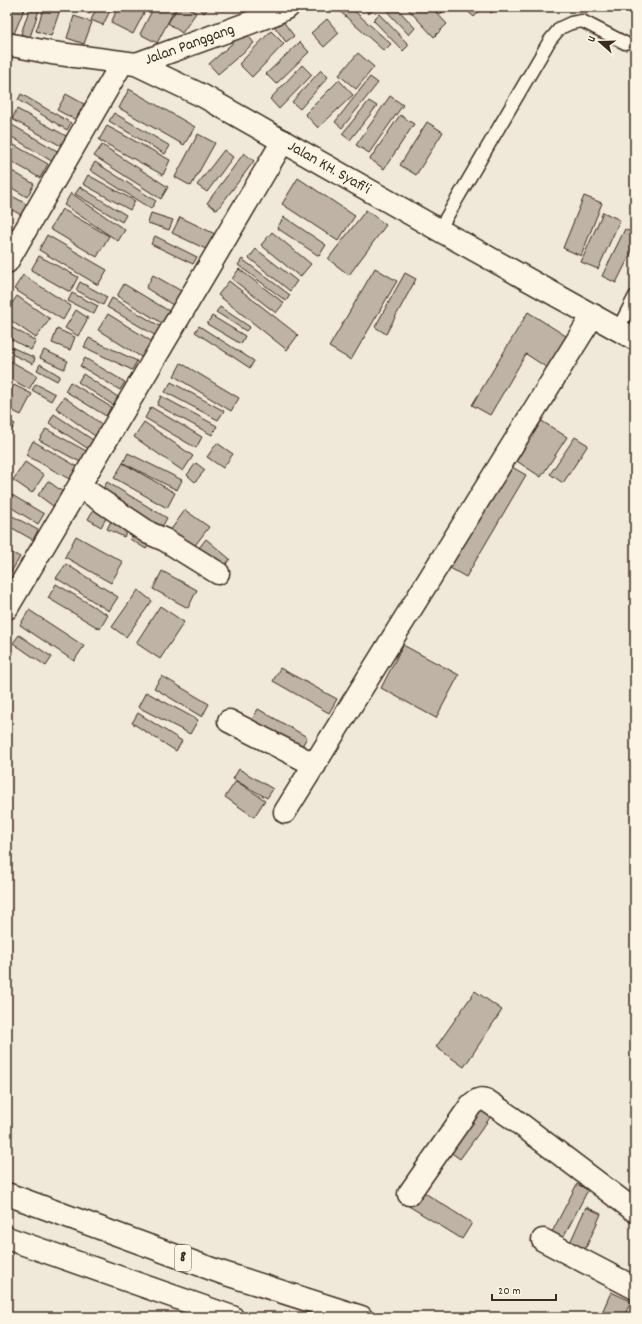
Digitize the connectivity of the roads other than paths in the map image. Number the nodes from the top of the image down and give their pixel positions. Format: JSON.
{"nodes":[{"id":1,"x":277,"y":9,"type":"edge"},
{"id":2,"x":624,"y":43,"type":"dead end"},
{"id":3,"x":7,"y":44,"type":"edge"},
{"id":4,"x":129,"y":63,"type":"junction"},
{"id":5,"x":283,"y":141,"type":"junction"},
{"id":6,"x":439,"y":230,"type":"junction"},
{"id":7,"x":7,"y":262,"type":"edge"},
{"id":8,"x":635,"y":296,"type":"edge"},
{"id":9,"x":593,"y":314,"type":"junction"},
{"id":10,"x":627,"y":334,"type":"edge"},
{"id":11,"x":79,"y":486,"type":"junction"},
{"id":12,"x":218,"y":573,"type":"dead end"},
{"id":13,"x":7,"y":608,"type":"edge"},
{"id":14,"x":229,"y":721,"type":"dead end"},
{"id":15,"x":315,"y":764,"type":"junction"},
{"id":16,"x":285,"y":812,"type":"dead end"},
{"id":17,"x":7,"y":1194,"type":"edge"},
{"id":18,"x":409,"y":1194,"type":"dead end"},
{"id":19,"x":635,"y":1211,"type":"edge"},
{"id":20,"x":7,"y":1238,"type":"edge"},
{"id":21,"x":543,"y":1240,"type":"dead end"},
{"id":22,"x":635,"y":1288,"type":"edge"},
{"id":23,"x":232,"y":1317,"type":"edge"},
{"id":24,"x":361,"y":1317,"type":"edge"}],
"edges":[{"from":1,"to":4,"type":"main road","name":"Jalan Panggang"},
{"from":2,"to":6,"type":"lane"},
{"from":3,"to":4,"type":"main road","name":"Jalan KH. Syafi'i"},
{"from":4,"to":5,"type":"main road","name":"Jalan KH. Syafi'i"},
{"from":4,"to":7,"type":"main road"},
{"from":5,"to":6,"type":"main road","name":"Jalan KH. Syafi'i"},
{"from":5,"to":11,"type":"main road"},
{"from":6,"to":9,"type":"main road","name":"Jalan KH. Syafi'i"},
{"from":8,"to":10,"type":"lane"},
{"from":9,"to":10,"type":"main road","name":"Jalan KH. Syafi'i"},
{"from":9,"to":15,"type":"main road"},
{"from":11,"to":12,"type":"main road"},
{"from":11,"to":13,"type":"main road"},
{"from":14,"to":15,"type":"main road"},
{"from":15,"to":16,"type":"main road"},
{"from":17,"to":24,"type":"main road","number":"8"},
{"from":18,"to":19,"type":"main road"},
{"from":20,"to":23,"type":"main road"},
{"from":21,"to":22,"type":"main road"}]}
